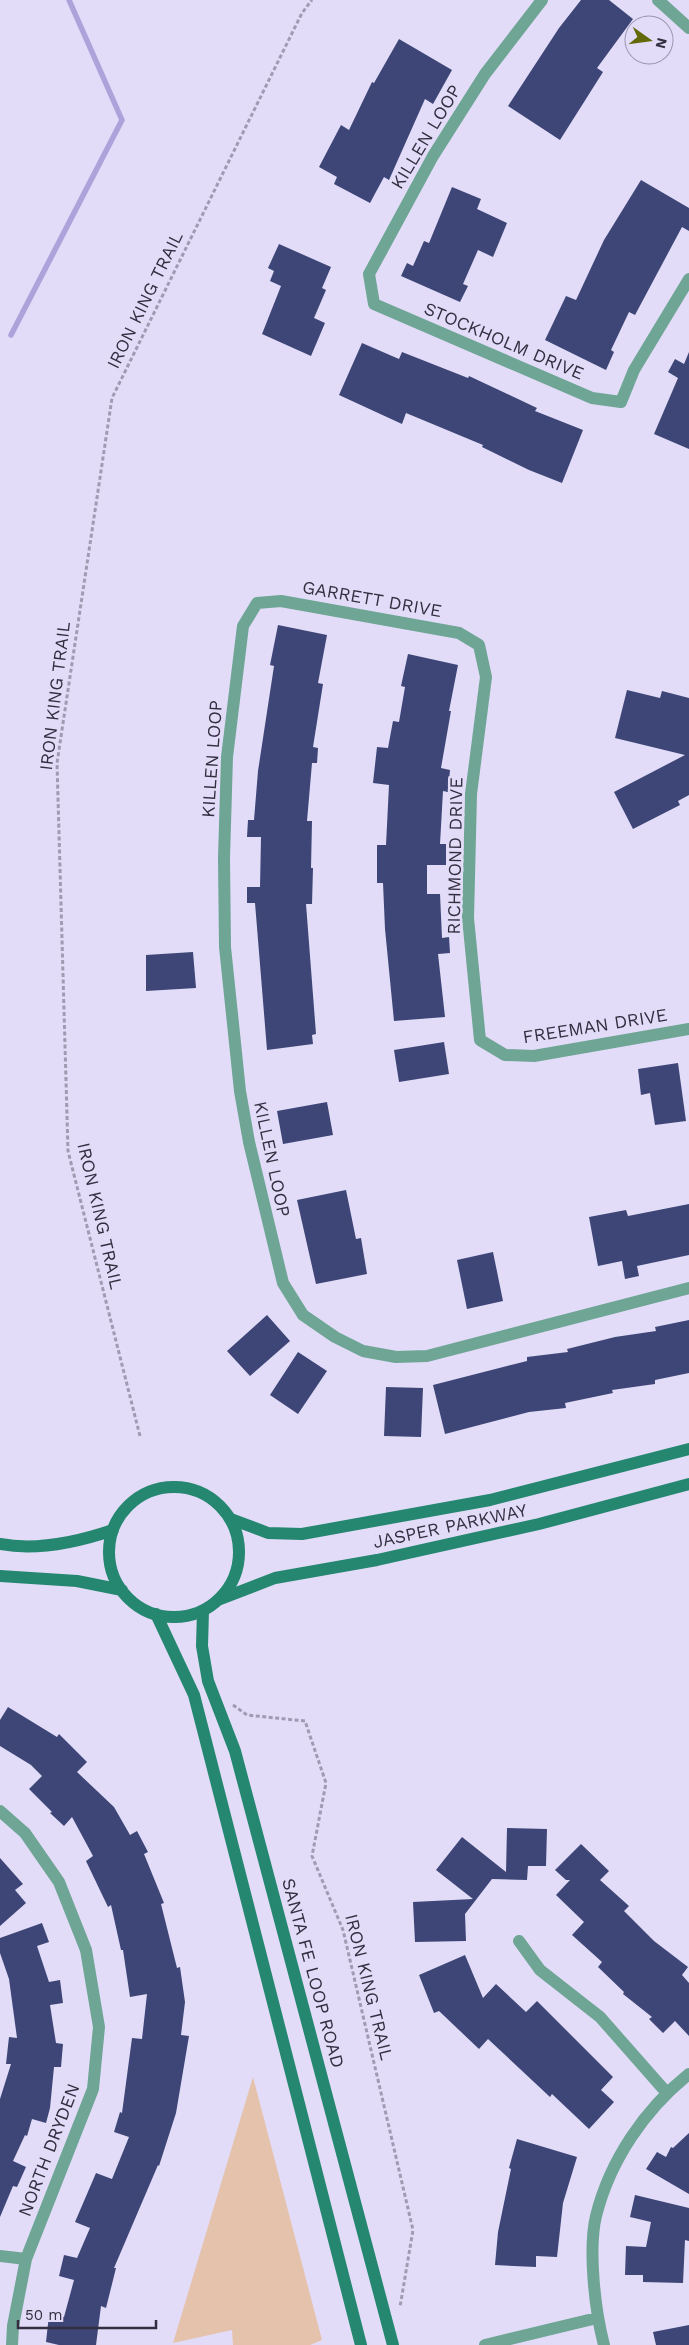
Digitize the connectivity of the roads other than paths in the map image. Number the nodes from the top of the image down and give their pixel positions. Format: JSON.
{"nodes":[{"id":1,"x":542,"y":0,"type":"edge"},
{"id":2,"x":658,"y":0,"type":"edge"},
{"id":3,"x":689,"y":28,"type":"edge"},
{"id":4,"x":689,"y":279,"type":"edge"},
{"id":5,"x":374,"y":304,"type":"joint"},
{"id":6,"x":257,"y":603,"type":"joint"},
{"id":7,"x":478,"y":645,"type":"joint"},
{"id":8,"x":689,"y":1029,"type":"edge"},
{"id":9,"x":506,"y":1055,"type":"joint"},
{"id":10,"x":689,"y":1288,"type":"edge"},
{"id":11,"x":689,"y":1449,"type":"edge"},
{"id":12,"x":689,"y":1484,"type":"edge"},
{"id":13,"x":231,"y":1519,"type":"junction"},
{"id":14,"x":113,"y":1530,"type":"junction"},
{"id":15,"x":0,"y":1544,"type":"edge"},
{"id":16,"x":0,"y":1576,"type":"edge"},
{"id":17,"x":122,"y":1590,"type":"junction"},
{"id":18,"x":218,"y":1600,"type":"junction"},
{"id":19,"x":203,"y":1611,"type":"junction"},
{"id":20,"x":156,"y":1614,"type":"junction"},
{"id":21,"x":0,"y":1811,"type":"edge"},
{"id":22,"x":518,"y":1941,"type":"dead end"},
{"id":23,"x":689,"y":2074,"type":"edge"},
{"id":24,"x":666,"y":2092,"type":"junction"},
{"id":25,"x":0,"y":2256,"type":"edge"},
{"id":26,"x":26,"y":2259,"type":"junction"},
{"id":27,"x":597,"y":2318,"type":"junction"},
{"id":28,"x":12,"y":2345,"type":"edge"},
{"id":29,"x":361,"y":2345,"type":"edge"},
{"id":30,"x":393,"y":2345,"type":"edge"},
{"id":31,"x":485,"y":2345,"type":"edge"},
{"id":32,"x":604,"y":2345,"type":"edge"}],
"edges":[{"from":1,"to":5,"type":"street","name":"KILLEN LOOP"},
{"from":2,"to":3,"type":"street"},
{"from":4,"to":5,"type":"street","name":"STOCKHOLM DRIVE"},
{"from":6,"to":7,"type":"street","name":"GARRETT DRIVE"},
{"from":6,"to":10,"type":"street","name":"KILLEN LOOP"},
{"from":7,"to":9,"type":"street","name":"RICHMOND DRIVE"},
{"from":8,"to":9,"type":"street","name":"FREEMAN DRIVE"},
{"from":11,"to":13,"type":"main road","name":"JASPER PARKWAY"},
{"from":12,"to":18,"type":"main road","name":"JASPER PARKWAY"},
{"from":13,"to":14,"type":"main road"},
{"from":13,"to":18,"type":"main road"},
{"from":14,"to":15,"type":"main road"},
{"from":14,"to":17,"type":"main road"},
{"from":16,"to":17,"type":"main road"},
{"from":17,"to":20,"type":"main road"},
{"from":18,"to":19,"type":"main road"},
{"from":19,"to":20,"type":"main road"},
{"from":19,"to":30,"type":"main road","name":"SANTA FE LOOP ROAD"},
{"from":20,"to":29,"type":"main road"},
{"from":21,"to":26,"type":"street","name":"NORTH DRYDEN"},
{"from":22,"to":24,"type":"street"},
{"from":23,"to":24,"type":"street"},
{"from":24,"to":27,"type":"street"},
{"from":25,"to":26,"type":"street"},
{"from":26,"to":28,"type":"street","name":"NORTH DRYDEN"},
{"from":27,"to":31,"type":"street"},
{"from":27,"to":32,"type":"street"}]}
